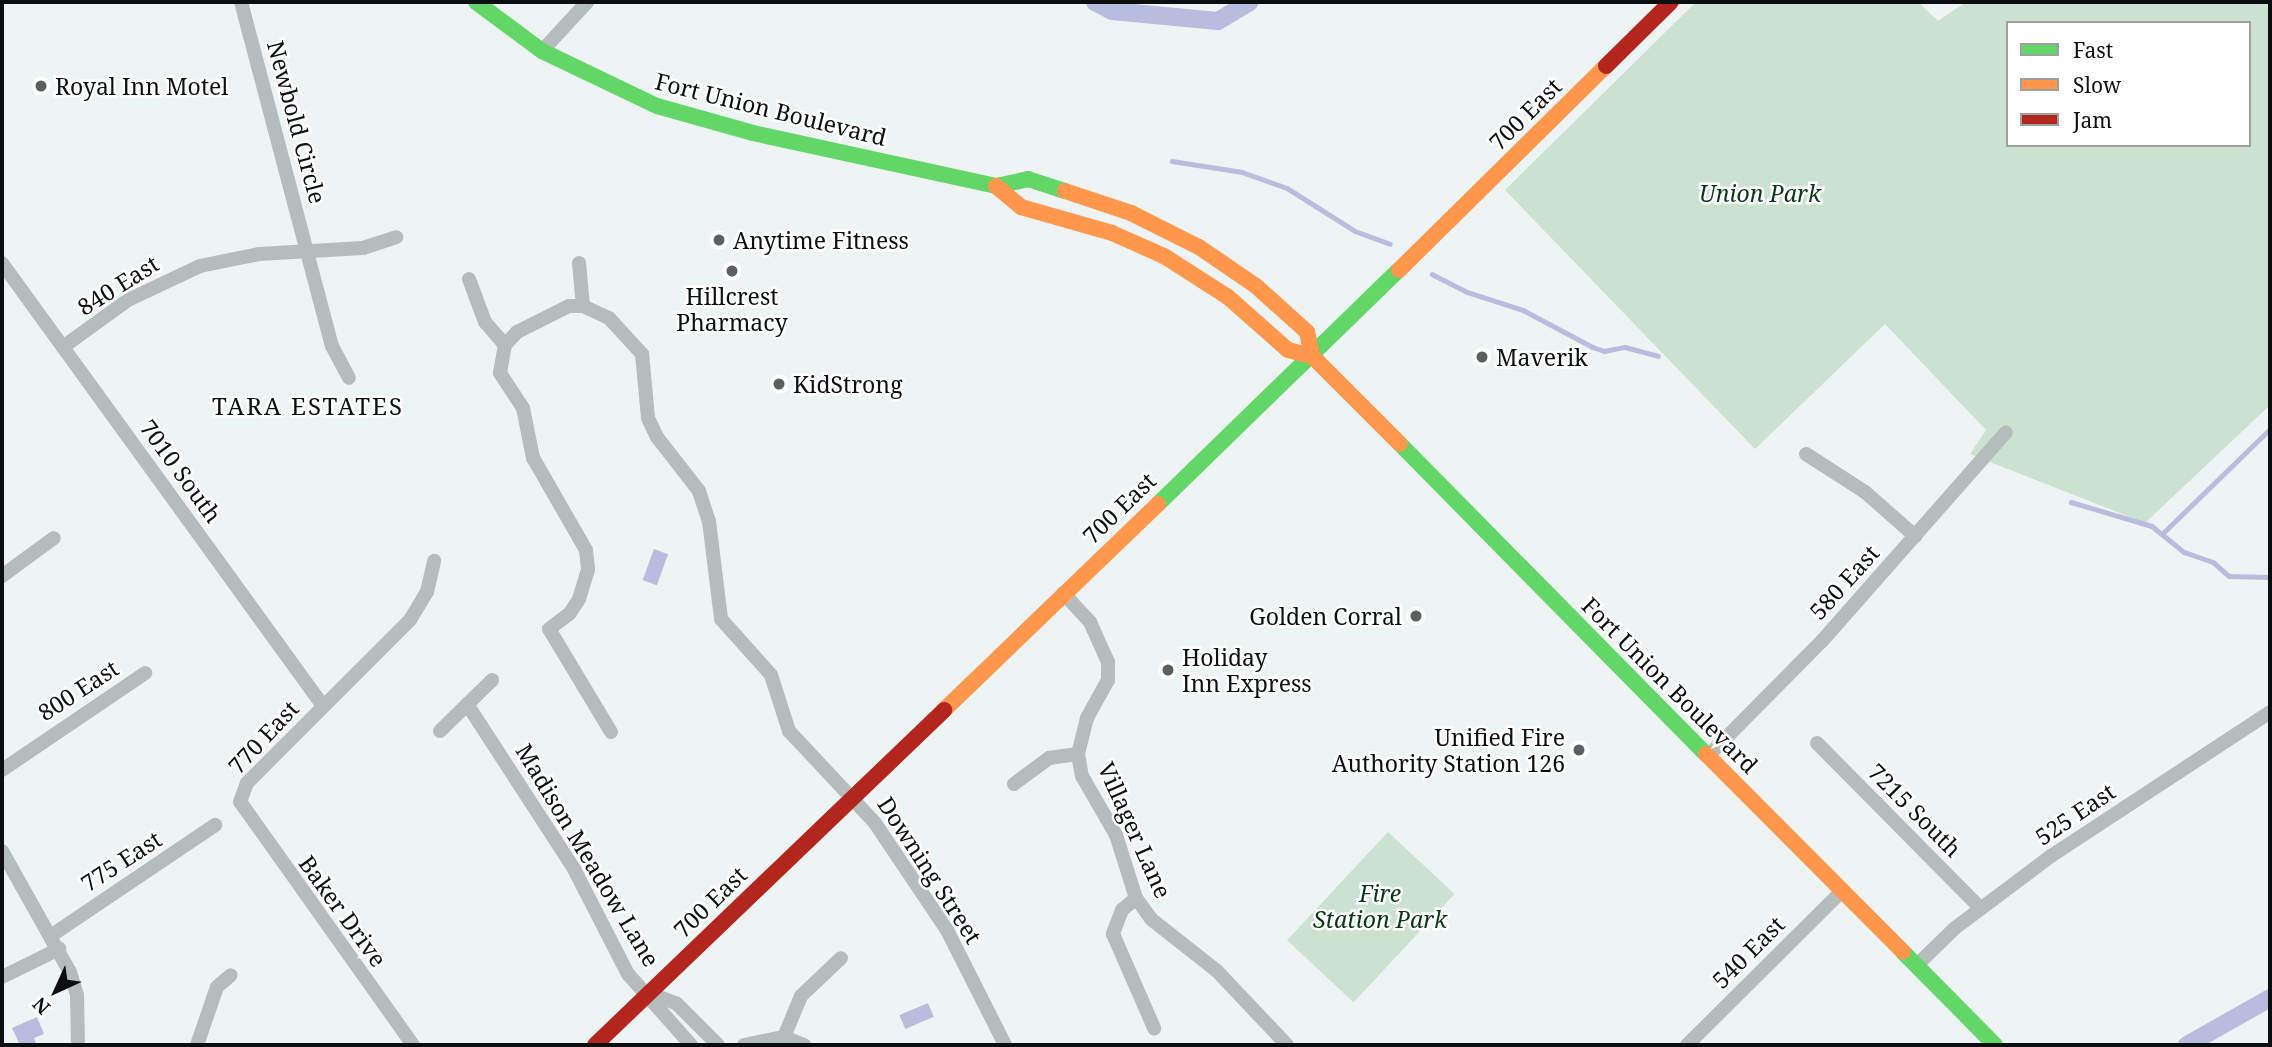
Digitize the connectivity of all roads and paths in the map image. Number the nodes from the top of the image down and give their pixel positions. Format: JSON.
{"nodes":[{"id":1,"x":241,"y":2,"type":"edge"},
{"id":2,"x":476,"y":2,"type":"edge"},
{"id":3,"x":587,"y":2,"type":"edge"},
{"id":4,"x":1671,"y":2,"type":"edge"},
{"id":5,"x":542,"y":51,"type":"junction"},
{"id":6,"x":996,"y":186,"type":"junction"},
{"id":7,"x":396,"y":237,"type":"dead end"},
{"id":8,"x":309,"y":254,"type":"junction"},
{"id":9,"x":2,"y":263,"type":"edge"},
{"id":10,"x":579,"y":263,"type":"dead end"},
{"id":11,"x":469,"y":279,"type":"dead end"},
{"id":12,"x":583,"y":306,"type":"junction"},
{"id":13,"x":505,"y":345,"type":"junction"},
{"id":14,"x":63,"y":348,"type":"junction"},
{"id":15,"x":1312,"y":356,"type":"junction"},
{"id":16,"x":349,"y":378,"type":"dead end"},
{"id":17,"x":2006,"y":432,"type":"dead end"},
{"id":18,"x":1806,"y":454,"type":"dead end"},
{"id":19,"x":1915,"y":536,"type":"junction"},
{"id":20,"x":54,"y":538,"type":"dead end"},
{"id":21,"x":434,"y":561,"type":"dead end"},
{"id":22,"x":2,"y":576,"type":"edge"},
{"id":23,"x":1063,"y":593,"type":"junction"},
{"id":24,"x":145,"y":673,"type":"dead end"},
{"id":25,"x":492,"y":680,"type":"dead end"},
{"id":26,"x":467,"y":704,"type":"junction"},
{"id":27,"x":323,"y":706,"type":"junction"},
{"id":28,"x":2270,"y":712,"type":"edge"},
{"id":29,"x":440,"y":731,"type":"dead end"},
{"id":30,"x":611,"y":732,"type":"dead end"},
{"id":31,"x":1817,"y":743,"type":"dead end"},
{"id":32,"x":1078,"y":754,"type":"junction"},
{"id":33,"x":1708,"y":756,"type":"junction"},
{"id":34,"x":2,"y":770,"type":"edge"},
{"id":35,"x":1014,"y":784,"type":"dead end"},
{"id":36,"x":853,"y":797,"type":"junction"},
{"id":37,"x":240,"y":802,"type":"joint"},
{"id":38,"x":215,"y":825,"type":"dead end"},
{"id":39,"x":2,"y":851,"type":"edge"},
{"id":40,"x":1842,"y":891,"type":"junction"},
{"id":41,"x":1136,"y":898,"type":"junction"},
{"id":42,"x":1981,"y":909,"type":"junction"},
{"id":43,"x":52,"y":935,"type":"junction"},
{"id":44,"x":59,"y":949,"type":"junction"},
{"id":45,"x":841,"y":958,"type":"dead end"},
{"id":46,"x":1916,"y":966,"type":"junction"},
{"id":47,"x":231,"y":975,"type":"dead end"},
{"id":48,"x":2,"y":977,"type":"edge"},
{"id":49,"x":649,"y":993,"type":"junction"},
{"id":50,"x":1154,"y":1028,"type":"dead end"},
{"id":51,"x":784,"y":1037,"type":"junction"},
{"id":52,"x":78,"y":1045,"type":"edge"},
{"id":53,"x":197,"y":1045,"type":"edge"},
{"id":54,"x":412,"y":1045,"type":"edge"},
{"id":55,"x":595,"y":1045,"type":"edge"},
{"id":56,"x":691,"y":1045,"type":"edge"},
{"id":57,"x":718,"y":1045,"type":"edge"},
{"id":58,"x":744,"y":1045,"type":"edge"},
{"id":59,"x":804,"y":1045,"type":"edge"},
{"id":60,"x":1005,"y":1045,"type":"edge"},
{"id":61,"x":1287,"y":1045,"type":"edge"},
{"id":62,"x":1687,"y":1045,"type":"edge"},
{"id":63,"x":1995,"y":1045,"type":"edge"}],
"edges":[{"from":1,"to":8,"type":"street","name":"Newbold Circle"},
{"from":2,"to":5,"type":"main road","name":"Fort Union Boulevard"},
{"from":3,"to":5,"type":"street"},
{"from":4,"to":15,"type":"main road","name":"700 East"},
{"from":5,"to":6,"type":"main road","name":"Fort Union Boulevard"},
{"from":6,"to":15,"type":"main road","name":"Fort Union Boulevard"},
{"from":6,"to":15,"type":"main road","name":"Fort Union Boulevard"},
{"from":7,"to":8,"type":"street","name":"840 East"},
{"from":8,"to":14,"type":"street","name":"840 East"},
{"from":8,"to":16,"type":"street","name":"Newbold Circle"},
{"from":9,"to":14,"type":"street","name":"7010 South"},
{"from":10,"to":12,"type":"street"},
{"from":11,"to":13,"type":"street"},
{"from":12,"to":13,"type":"street"},
{"from":12,"to":36,"type":"street","name":"Downing Street"},
{"from":13,"to":30,"type":"street"},
{"from":14,"to":27,"type":"street","name":"7010 South"},
{"from":15,"to":23,"type":"main road","name":"700 East"},
{"from":15,"to":33,"type":"main road","name":"Fort Union Boulevard"},
{"from":17,"to":19,"type":"street","name":"580 East"},
{"from":18,"to":19,"type":"street"},
{"from":19,"to":33,"type":"street","name":"580 East"},
{"from":20,"to":22,"type":"street"},
{"from":21,"to":27,"type":"street","name":"770 East"},
{"from":23,"to":32,"type":"street","name":"Villager Lane"},
{"from":23,"to":36,"type":"main road","name":"700 East"},
{"from":24,"to":34,"type":"street","name":"800 East"},
{"from":25,"to":26,"type":"street"},
{"from":26,"to":29,"type":"street"},
{"from":26,"to":49,"type":"street","name":"Madison Meadow Lane"},
{"from":27,"to":37,"type":"street","name":"770 East"},
{"from":28,"to":42,"type":"street","name":"525 East"},
{"from":31,"to":42,"type":"street","name":"7215 South"},
{"from":32,"to":35,"type":"street"},
{"from":32,"to":41,"type":"street","name":"Villager Lane"},
{"from":33,"to":40,"type":"main road","name":"Fort Union Boulevard"},
{"from":36,"to":49,"type":"main road","name":"700 East"},
{"from":36,"to":60,"type":"street","name":"Downing Street"},
{"from":37,"to":54,"type":"street","name":"Baker Drive"},
{"from":38,"to":43,"type":"street","name":"775 East"},
{"from":39,"to":43,"type":"street"},
{"from":40,"to":46,"type":"main road","name":"Fort Union Boulevard"},
{"from":40,"to":62,"type":"street","name":"540 East"},
{"from":41,"to":50,"type":"street"},
{"from":41,"to":61,"type":"street","name":"Villager Lane"},
{"from":42,"to":46,"type":"street","name":"525 East"},
{"from":43,"to":44,"type":"street"},
{"from":44,"to":48,"type":"street"},
{"from":44,"to":52,"type":"street"},
{"from":45,"to":51,"type":"street"},
{"from":46,"to":63,"type":"main road","name":"Fort Union Boulevard"},
{"from":47,"to":53,"type":"street"},
{"from":49,"to":55,"type":"main road","name":"700 East"},
{"from":49,"to":56,"type":"street"},
{"from":49,"to":57,"type":"street"},
{"from":51,"to":58,"type":"street"},
{"from":51,"to":59,"type":"street"}]}
